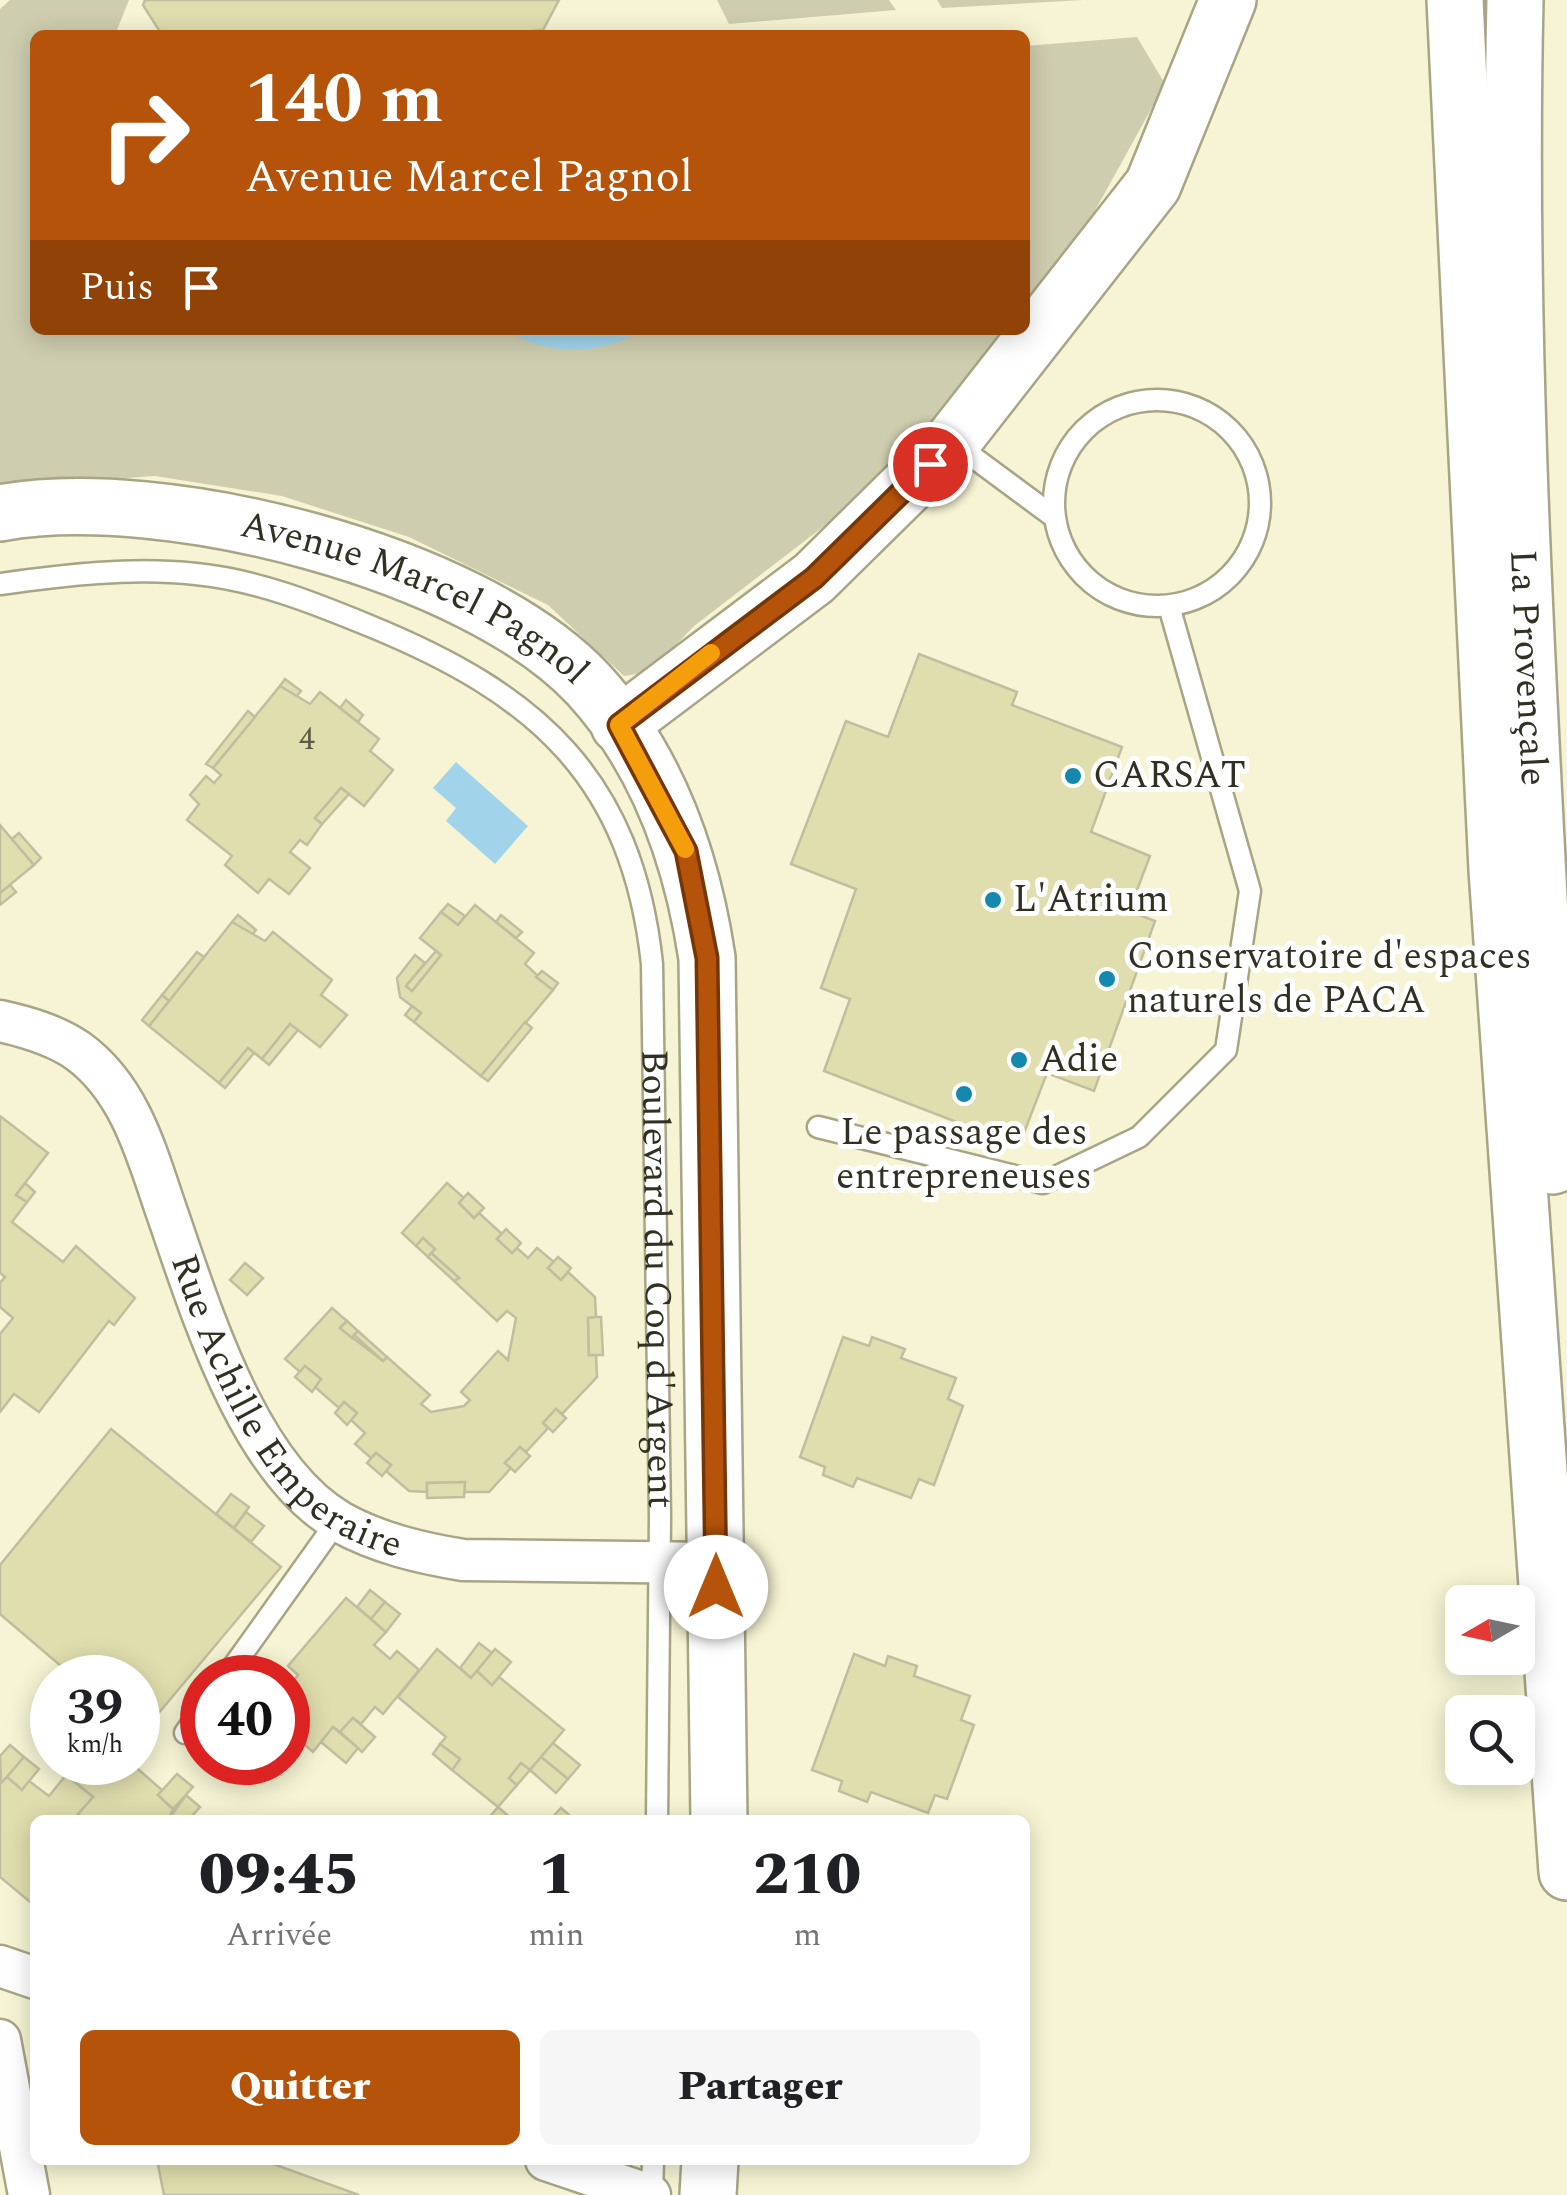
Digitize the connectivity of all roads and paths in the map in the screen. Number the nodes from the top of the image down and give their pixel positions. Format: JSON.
{"nodes":[{"id":1,"x":1228,"y":0,"type":"edge"},
{"id":2,"x":1455,"y":0,"type":"edge"},
{"id":3,"x":1515,"y":0,"type":"edge"},
{"id":4,"x":952,"y":442,"type":"junction"},
{"id":5,"x":0,"y":513,"type":"edge"},
{"id":6,"x":1054,"y":517,"type":"junction"},
{"id":7,"x":0,"y":584,"type":"edge"},
{"id":8,"x":1170,"y":606,"type":"junction"},
{"id":9,"x":619,"y":725,"type":"junction"},
{"id":10,"x":572,"y":759,"type":"joint"},
{"id":11,"x":0,"y":1022,"type":"edge"},
{"id":12,"x":818,"y":1127,"type":"dead end"},
{"id":13,"x":1567,"y":1456,"type":"edge"},
{"id":14,"x":338,"y":1520,"type":"junction"},
{"id":15,"x":660,"y":1562,"type":"junction"},
{"id":16,"x":716,"y":1564,"type":"junction"},
{"id":17,"x":241,"y":1655,"type":"edge"},
{"id":18,"x":658,"y":1815,"type":"edge"},
{"id":19,"x":719,"y":1815,"type":"edge"},
{"id":20,"x":1567,"y":1872,"type":"edge"},
{"id":21,"x":0,"y":2040,"type":"edge"},
{"id":22,"x":561,"y":2165,"type":"edge"},
{"id":23,"x":653,"y":2165,"type":"edge"},
{"id":24,"x":710,"y":2165,"type":"edge"},
{"id":25,"x":30,"y":2195,"type":"edge"},
{"id":26,"x":652,"y":2195,"type":"edge"},
{"id":27,"x":708,"y":2195,"type":"edge"}],
"edges":[{"from":1,"to":4,"type":"main road","name":"Avenue Marcel Pagnol"},
{"from":2,"to":20,"type":"main road"},
{"from":3,"to":13,"type":"main road","name":"La Provençale"},
{"from":4,"to":6,"type":"lane"},
{"from":4,"to":9,"type":"main road","name":"Avenue Marcel Pagnol"},
{"from":5,"to":9,"type":"main road","name":"Avenue Marcel Pagnol"},
{"from":6,"to":8,"type":"lane"},
{"from":6,"to":8,"type":"lane"},
{"from":7,"to":10,"type":"lane","name":"Avenue Marcel Pagnol"},
{"from":8,"to":12,"type":"lane"},
{"from":9,"to":16,"type":"main road","name":"Boulevard du Coq d'Argent"},
{"from":10,"to":15,"type":"lane","name":"Boulevard du Coq d'Argent"},
{"from":11,"to":14,"type":"street","name":"Rue Achille Emperaire"},
{"from":14,"to":15,"type":"street","name":"Rue Achille Emperaire"},
{"from":14,"to":17,"type":"lane"},
{"from":15,"to":16,"type":"street","name":"Rue Achille Emperaire"},
{"from":15,"to":18,"type":"lane","name":"Boulevard du Coq d'Argent"},
{"from":16,"to":19,"type":"main road","name":"Boulevard du Coq d'Argent"},
{"from":21,"to":25,"type":"street"},
{"from":22,"to":26,"type":"street"},
{"from":23,"to":26,"type":"lane"},
{"from":24,"to":27,"type":"main road"}]}
